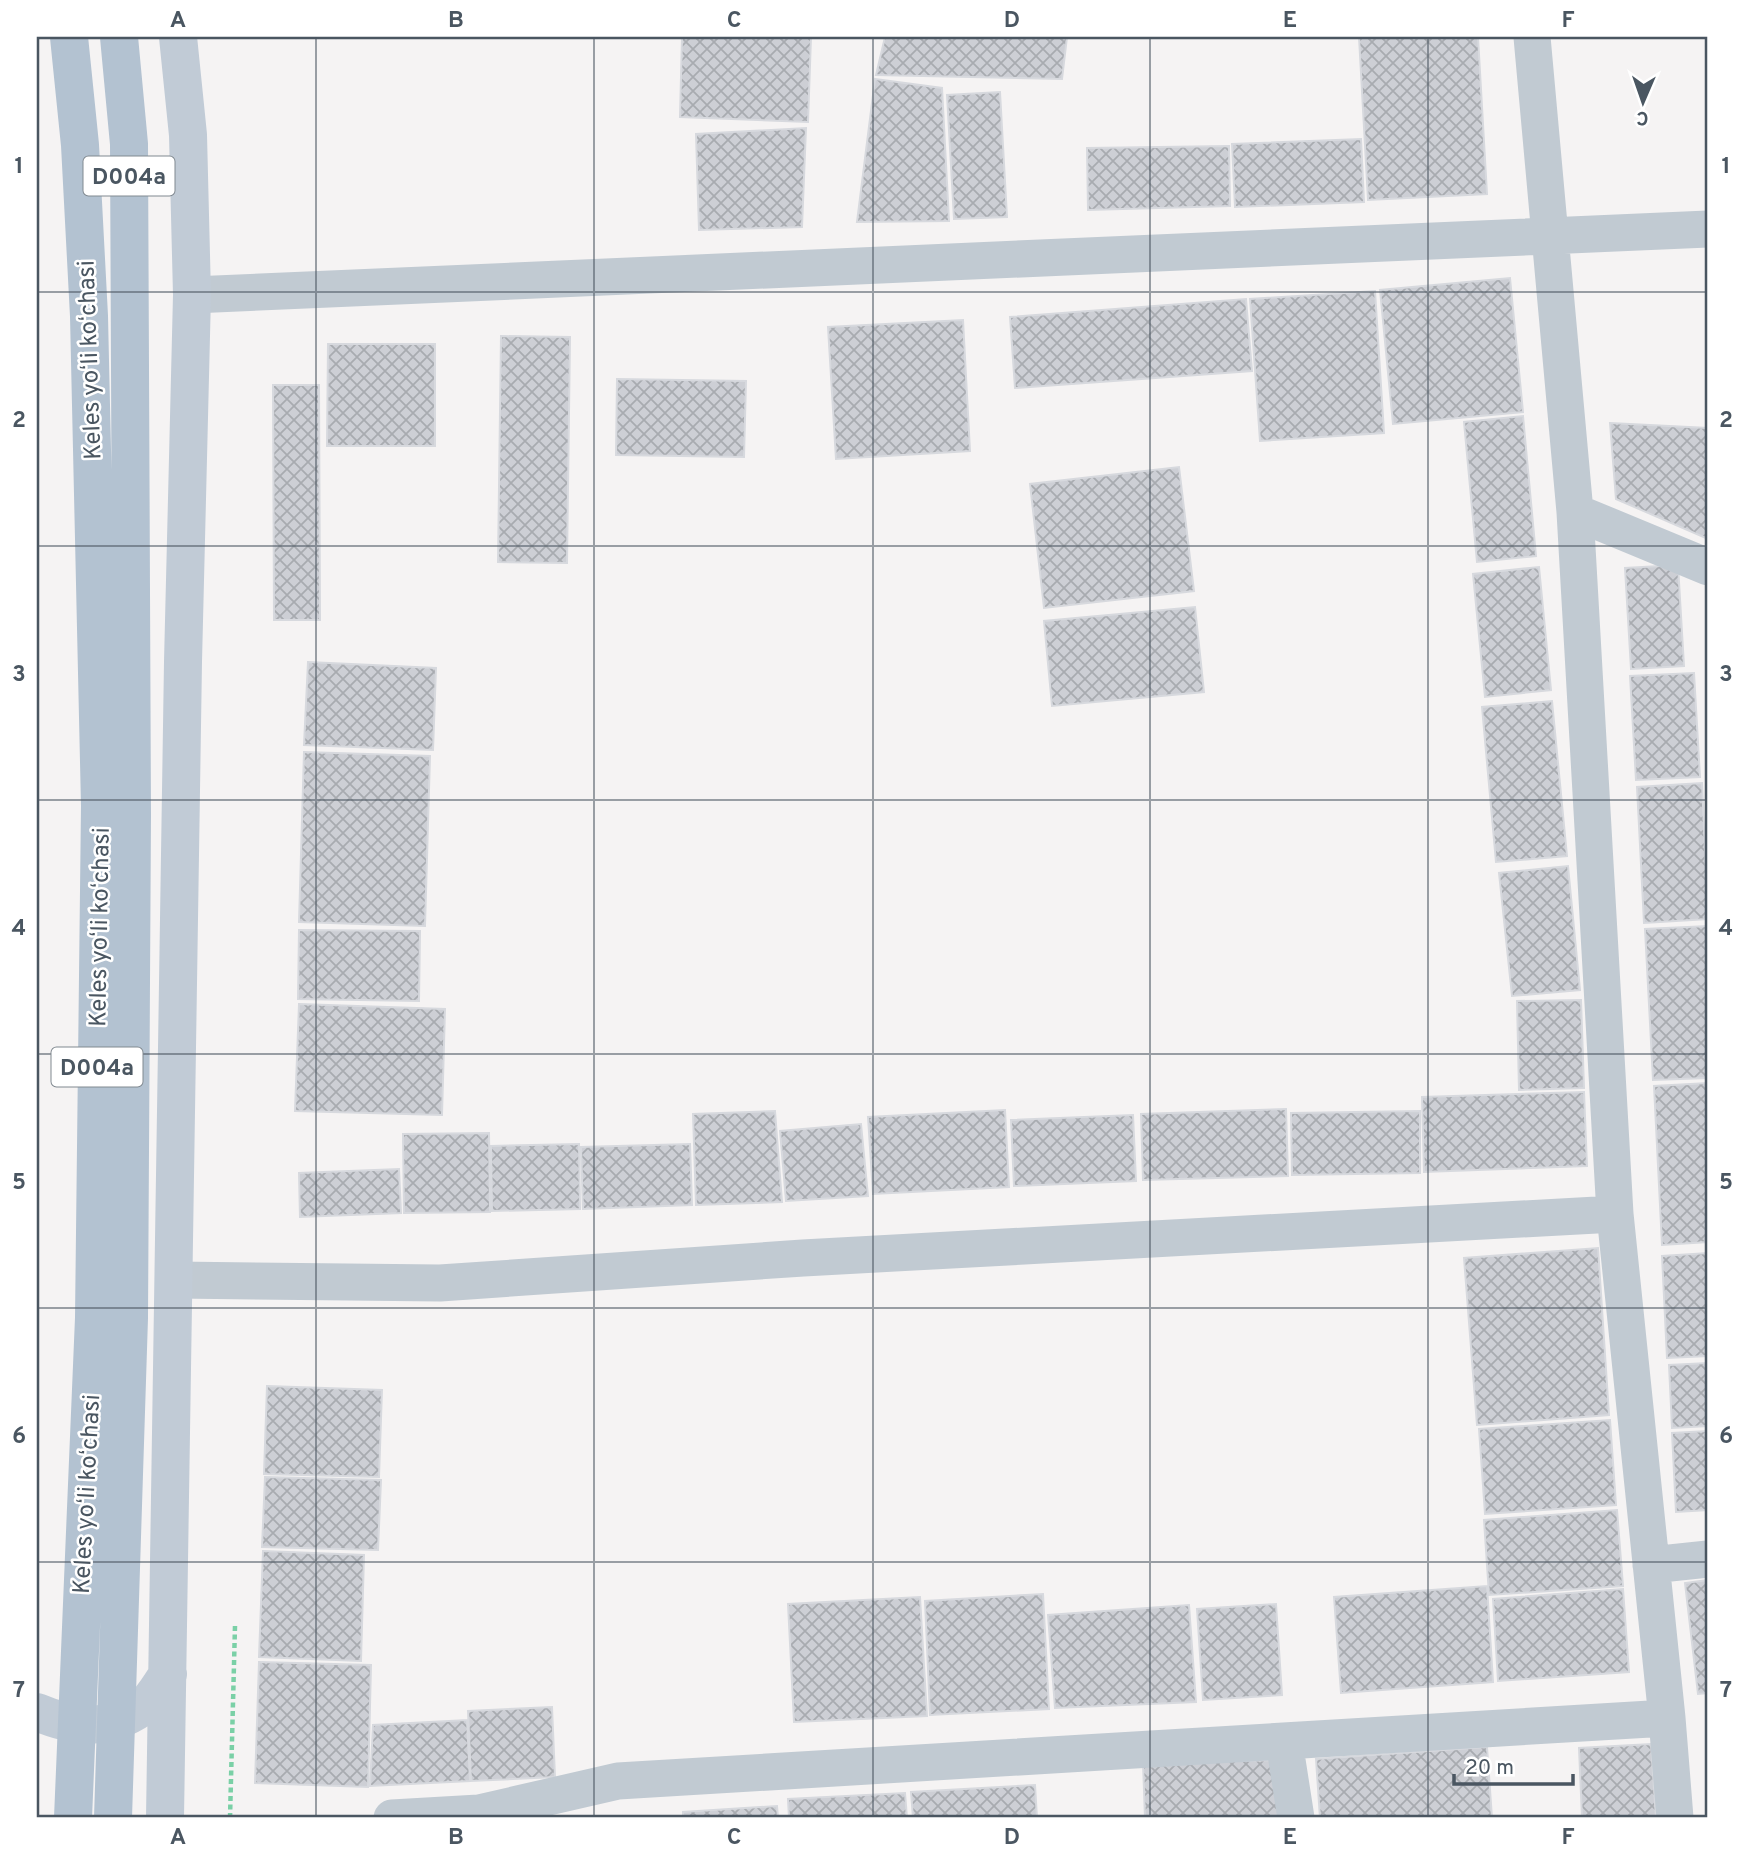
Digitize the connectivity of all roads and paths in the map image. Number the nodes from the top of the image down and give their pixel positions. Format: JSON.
{"nodes":[{"id":1,"x":69,"y":37,"type":"edge"},
{"id":2,"x":119,"y":37,"type":"edge"},
{"id":3,"x":178,"y":37,"type":"edge"},
{"id":4,"x":1532,"y":37,"type":"edge"},
{"id":5,"x":1708,"y":229,"type":"edge"},
{"id":6,"x":1550,"y":235,"type":"junction"},
{"id":7,"x":192,"y":295,"type":"junction"},
{"id":8,"x":1575,"y":512,"type":"junction"},
{"id":9,"x":1708,"y":567,"type":"edge"},
{"id":10,"x":1615,"y":1214,"type":"junction"},
{"id":11,"x":174,"y":1280,"type":"junction"},
{"id":12,"x":1708,"y":1559,"type":"edge"},
{"id":13,"x":1651,"y":1566,"type":"junction"},
{"id":14,"x":235,"y":1626,"type":"dead end"},
{"id":15,"x":168,"y":1674,"type":"junction"},
{"id":16,"x":37,"y":1712,"type":"edge"},
{"id":17,"x":1667,"y":1718,"type":"junction"},
{"id":18,"x":1284,"y":1741,"type":"junction"},
{"id":19,"x":73,"y":1818,"type":"edge"},
{"id":20,"x":113,"y":1818,"type":"edge"},
{"id":21,"x":165,"y":1818,"type":"edge"},
{"id":22,"x":230,"y":1818,"type":"edge"},
{"id":23,"x":392,"y":1818,"type":"edge"},
{"id":24,"x":1296,"y":1818,"type":"edge"},
{"id":25,"x":1675,"y":1818,"type":"edge"}],
"edges":[{"from":1,"to":19,"type":"main road","name":"Keles yoʻli koʻchasi","number":"D004a"},
{"from":2,"to":20,"type":"main road","name":"Keles yoʻli koʻchasi","number":"D004a"},
{"from":3,"to":7,"type":"main road"},
{"from":4,"to":6,"type":"street"},
{"from":5,"to":6,"type":"street"},
{"from":6,"to":7,"type":"street"},
{"from":6,"to":8,"type":"street"},
{"from":7,"to":11,"type":"main road"},
{"from":8,"to":9,"type":"street"},
{"from":8,"to":10,"type":"street"},
{"from":10,"to":11,"type":"street"},
{"from":10,"to":13,"type":"street"},
{"from":11,"to":15,"type":"main road"},
{"from":12,"to":13,"type":"street"},
{"from":13,"to":17,"type":"street"},
{"from":14,"to":22,"type":"path"},
{"from":15,"to":16,"type":"main road"},
{"from":15,"to":21,"type":"main road"},
{"from":17,"to":18,"type":"street"},
{"from":17,"to":25,"type":"street"},
{"from":18,"to":23,"type":"street"},
{"from":18,"to":24,"type":"street"}]}
